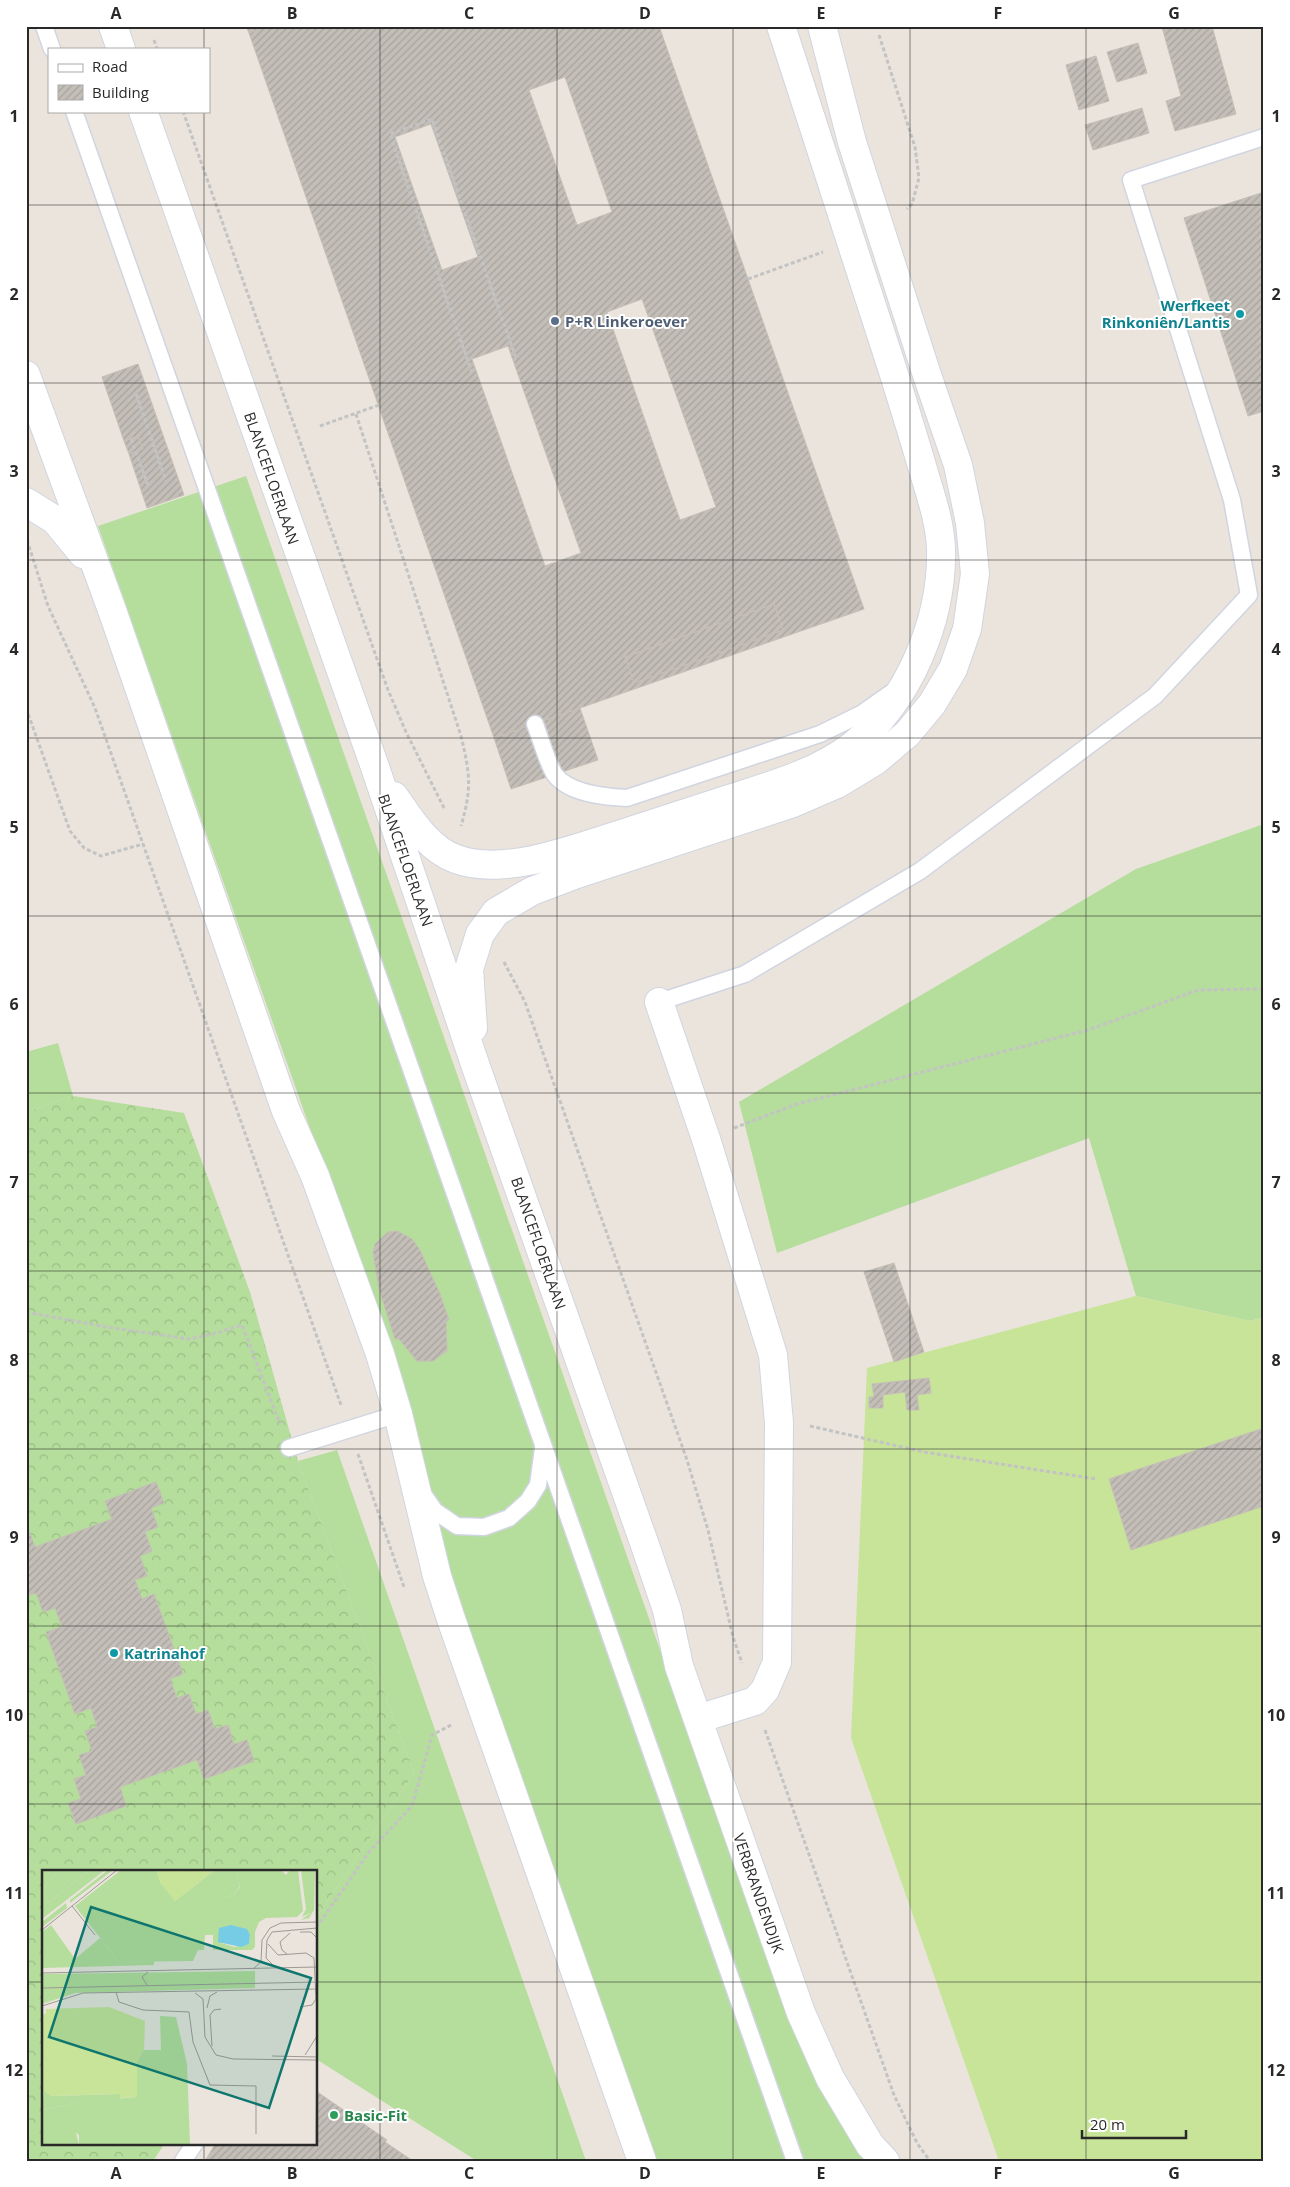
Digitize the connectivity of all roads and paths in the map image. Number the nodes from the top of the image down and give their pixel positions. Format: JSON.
{"nodes":[{"id":1,"x":44,"y":26,"type":"edge"},
{"id":2,"x":113,"y":26,"type":"edge"},
{"id":3,"x":780,"y":26,"type":"edge"},
{"id":4,"x":822,"y":26,"type":"edge"},
{"id":5,"x":879,"y":35,"type":"dead end"},
{"id":6,"x":52,"y":48,"type":"edge"},
{"id":7,"x":121,"y":48,"type":"edge"},
{"id":8,"x":74,"y":112,"type":"edge"},
{"id":9,"x":143,"y":112,"type":"edge"},
{"id":10,"x":183,"y":112,"type":"edge"},
{"id":11,"x":1264,"y":137,"type":"edge"},
{"id":12,"x":906,"y":211,"type":"dead end"},
{"id":13,"x":823,"y":252,"type":"dead end"},
{"id":14,"x":748,"y":278,"type":"dead end"},
{"id":15,"x":516,"y":358,"type":"dead end"},
{"id":16,"x":472,"y":373,"type":"dead end"},
{"id":17,"x":26,"y":375,"type":"edge"},
{"id":18,"x":136,"y":394,"type":"dead end"},
{"id":19,"x":379,"y":405,"type":"dead end"},
{"id":20,"x":356,"y":414,"type":"junction"},
{"id":21,"x":320,"y":426,"type":"dead end"},
{"id":22,"x":131,"y":439,"type":"dead end"},
{"id":23,"x":166,"y":481,"type":"dead end"},
{"id":24,"x":149,"y":488,"type":"dead end"},
{"id":25,"x":26,"y":502,"type":"edge"},
{"id":26,"x":26,"y":536,"type":"edge"},
{"id":27,"x":112,"y":610,"type":"junction"},
{"id":28,"x":907,"y":682,"type":"junction"},
{"id":29,"x":26,"y":708,"type":"edge"},
{"id":30,"x":535,"y":724,"type":"dead end"},
{"id":31,"x":376,"y":770,"type":"junction"},
{"id":32,"x":445,"y":810,"type":"dead end"},
{"id":33,"x":143,"y":844,"type":"junction"},
{"id":34,"x":456,"y":859,"type":"junction"},
{"id":35,"x":480,"y":934,"type":"junction"},
{"id":36,"x":1264,"y":989,"type":"edge"},
{"id":37,"x":659,"y":1002,"type":"joint"},
{"id":38,"x":476,"y":1067,"type":"junction"},
{"id":39,"x":706,"y":1139,"type":"junction"},
{"id":40,"x":26,"y":1312,"type":"edge"},
{"id":41,"x":398,"y":1414,"type":"junction"},
{"id":42,"x":780,"y":1423,"type":"junction"},
{"id":43,"x":350,"y":1429,"type":"junction"},
{"id":44,"x":543,"y":1444,"type":"junction"},
{"id":45,"x":289,"y":1448,"type":"joint"},
{"id":46,"x":1096,"y":1479,"type":"dead end"},
{"id":47,"x":414,"y":1481,"type":"junction"},
{"id":48,"x":406,"y":1592,"type":"dead end"},
{"id":49,"x":667,"y":1610,"type":"joint"},
{"id":50,"x":755,"y":1700,"type":"junction"},
{"id":51,"x":698,"y":1719,"type":"junction"},
{"id":52,"x":453,"y":1724,"type":"dead end"},
{"id":53,"x":318,"y":1925,"type":"edge"},
{"id":54,"x":194,"y":2144,"type":"edge"},
{"id":55,"x":183,"y":2161,"type":"edge"},
{"id":56,"x":642,"y":2161,"type":"edge"},
{"id":57,"x":795,"y":2161,"type":"edge"},
{"id":58,"x":885,"y":2161,"type":"edge"},
{"id":59,"x":930,"y":2161,"type":"edge"}],
"edges":[{"from":1,"to":6,"type":"lane"},
{"from":2,"to":7,"type":"main road"},
{"from":3,"to":28,"type":"main road"},
{"from":4,"to":35,"type":"main road"},
{"from":5,"to":12,"type":"path"},
{"from":8,"to":44,"type":"lane"},
{"from":9,"to":31,"type":"main road","name":"BLANCEFLOERLAAN"},
{"from":10,"to":32,"type":"path"},
{"from":11,"to":37,"type":"lane"},
{"from":13,"to":14,"type":"path"},
{"from":15,"to":16,"type":"path"},
{"from":17,"to":27,"type":"main road"},
{"from":18,"to":23,"type":"path"},
{"from":19,"to":20,"type":"path"},
{"from":20,"to":21,"type":"path"},
{"from":20,"to":34,"type":"path"},
{"from":22,"to":24,"type":"path"},
{"from":25,"to":27,"type":"main road"},
{"from":26,"to":33,"type":"path"},
{"from":27,"to":41,"type":"main road"},
{"from":28,"to":30,"type":"lane"},
{"from":28,"to":34,"type":"main road"},
{"from":29,"to":33,"type":"path"},
{"from":31,"to":34,"type":"main road"},
{"from":31,"to":38,"type":"main road","name":"BLANCEFLOERLAAN"},
{"from":33,"to":43,"type":"path"},
{"from":35,"to":38,"type":"main road"},
{"from":35,"to":50,"type":"path"},
{"from":36,"to":39,"type":"path"},
{"from":37,"to":39,"type":"main road"},
{"from":38,"to":49,"type":"main road","name":"BLANCEFLOERLAAN"},
{"from":39,"to":42,"type":"main road"},
{"from":40,"to":45,"type":"path"},
{"from":41,"to":43,"type":"lane"},
{"from":41,"to":47,"type":"main road"},
{"from":42,"to":46,"type":"path"},
{"from":42,"to":50,"type":"main road"},
{"from":43,"to":45,"type":"lane"},
{"from":43,"to":48,"type":"path"},
{"from":44,"to":47,"type":"lane"},
{"from":44,"to":57,"type":"lane"},
{"from":47,"to":56,"type":"main road"},
{"from":49,"to":51,"type":"main road","name":"VERBRANDENDIJK"},
{"from":50,"to":51,"type":"main road"},
{"from":50,"to":59,"type":"path"},
{"from":51,"to":58,"type":"main road","name":"VERBRANDENDIJK"},
{"from":52,"to":53,"type":"path"},
{"from":54,"to":55,"type":"lane"}]}
